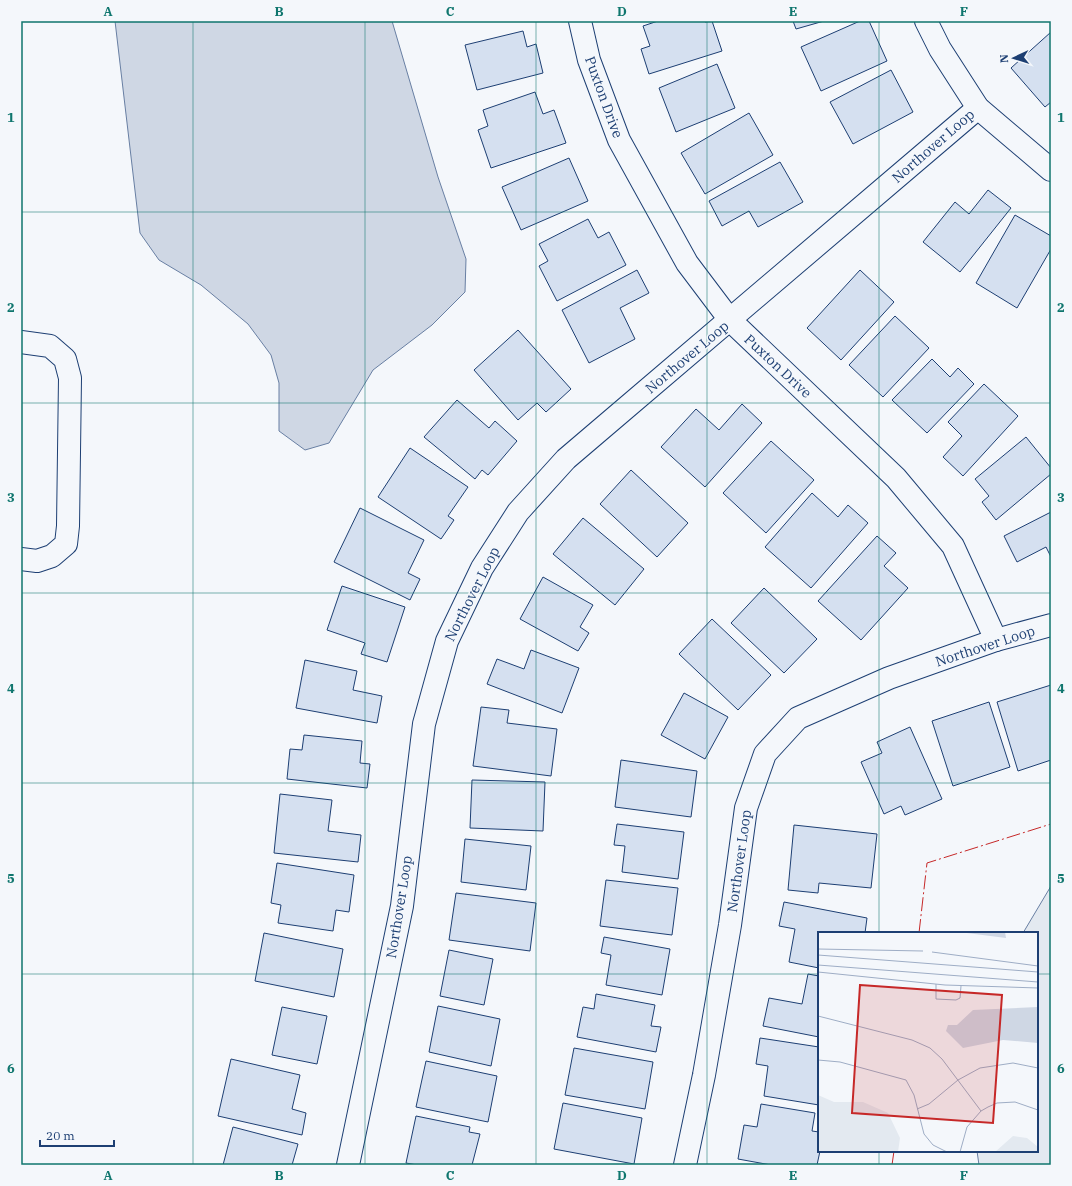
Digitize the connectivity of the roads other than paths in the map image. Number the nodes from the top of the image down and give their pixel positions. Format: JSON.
{"nodes":[{"id":1,"x":580,"y":21,"type":"edge"},
{"id":2,"x":926,"y":21,"type":"edge"},
{"id":3,"x":978,"y":108,"type":"junction"},
{"id":4,"x":1051,"y":170,"type":"edge"},
{"id":5,"x":730,"y":320,"type":"junction"},
{"id":6,"x":21,"y":342,"type":"edge"},
{"id":7,"x":21,"y":559,"type":"edge"},
{"id":8,"x":1051,"y":625,"type":"edge"},
{"id":9,"x":996,"y":640,"type":"junction"},
{"id":10,"x":348,"y":1165,"type":"edge"},
{"id":11,"x":686,"y":1165,"type":"edge"}],
"edges":[{"from":1,"to":5,"type":"street","name":"Puxton Drive"},
{"from":2,"to":3,"type":"street"},
{"from":3,"to":4,"type":"street"},
{"from":3,"to":5,"type":"street","name":"Northover Loop"},
{"from":5,"to":9,"type":"street","name":"Puxton Drive"},
{"from":5,"to":10,"type":"street","name":"Northover Loop"},
{"from":6,"to":7,"type":"street"},
{"from":8,"to":9,"type":"street","name":"Northover Loop"},
{"from":9,"to":11,"type":"street","name":"Northover Loop"}]}
